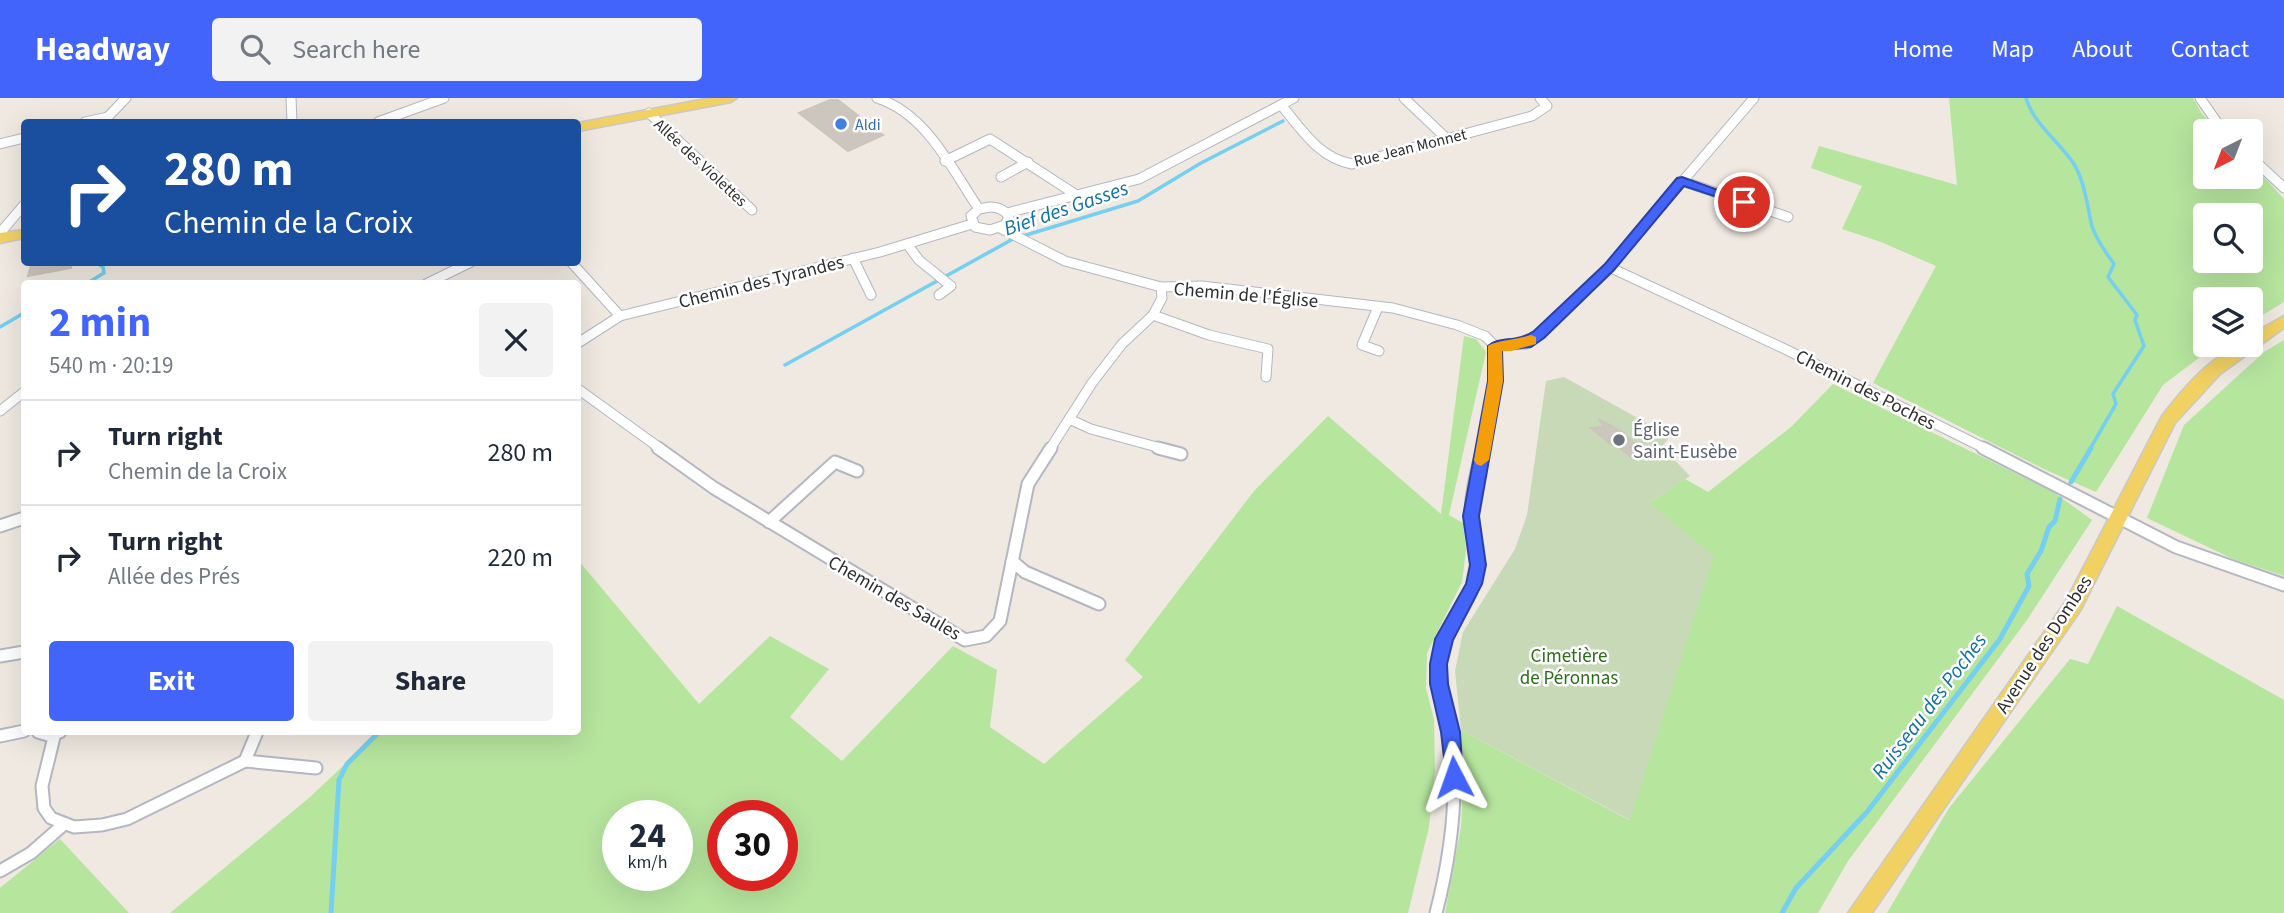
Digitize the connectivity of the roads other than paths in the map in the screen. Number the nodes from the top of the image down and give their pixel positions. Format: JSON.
{"nodes":[{"id":1,"x":126,"y":98,"type":"edge"},
{"id":2,"x":291,"y":98,"type":"edge"},
{"id":3,"x":444,"y":98,"type":"edge"},
{"id":4,"x":731,"y":98,"type":"edge"},
{"id":5,"x":877,"y":98,"type":"edge"},
{"id":6,"x":1294,"y":98,"type":"edge"},
{"id":7,"x":1404,"y":98,"type":"edge"},
{"id":8,"x":1540,"y":98,"type":"edge"},
{"id":9,"x":1754,"y":98,"type":"edge"},
{"id":10,"x":2200,"y":98,"type":"edge"},
{"id":11,"x":1282,"y":106,"type":"junction"},
{"id":12,"x":89,"y":107,"type":"dead end"},
{"id":13,"x":649,"y":113,"type":"junction"},
{"id":14,"x":89,"y":119,"type":"edge"},
{"id":15,"x":106,"y":119,"type":"edge"},
{"id":16,"x":292,"y":119,"type":"edge"},
{"id":17,"x":386,"y":119,"type":"edge"},
{"id":18,"x":2213,"y":119,"type":"edge"},
{"id":19,"x":581,"y":126,"type":"edge"},
{"id":20,"x":1446,"y":138,"type":"junction"},
{"id":21,"x":21,"y":139,"type":"edge"},
{"id":22,"x":0,"y":144,"type":"edge"},
{"id":23,"x":945,"y":161,"type":"junction"},
{"id":24,"x":1028,"y":162,"type":"junction"},
{"id":25,"x":2263,"y":168,"type":"edge"},
{"id":26,"x":1001,"y":177,"type":"dead end"},
{"id":27,"x":1682,"y":181,"type":"junction"},
{"id":28,"x":2284,"y":188,"type":"edge"},
{"id":29,"x":1078,"y":196,"type":"junction"},
{"id":30,"x":21,"y":208,"type":"edge"},
{"id":31,"x":979,"y":209,"type":"junction"},
{"id":32,"x":752,"y":210,"type":"dead end"},
{"id":33,"x":1007,"y":213,"type":"junction"},
{"id":34,"x":1788,"y":217,"type":"dead end"},
{"id":35,"x":972,"y":224,"type":"junction"},
{"id":36,"x":1000,"y":228,"type":"junction"},
{"id":37,"x":0,"y":233,"type":"edge"},
{"id":38,"x":21,"y":234,"type":"edge"},
{"id":39,"x":0,"y":238,"type":"edge"},
{"id":40,"x":907,"y":244,"type":"junction"},
{"id":41,"x":853,"y":258,"type":"junction"},
{"id":42,"x":463,"y":266,"type":"edge"},
{"id":43,"x":575,"y":266,"type":"edge"},
{"id":44,"x":1609,"y":267,"type":"junction"},
{"id":45,"x":434,"y":280,"type":"edge"},
{"id":46,"x":1161,"y":287,"type":"junction"},
{"id":47,"x":871,"y":295,"type":"dead end"},
{"id":48,"x":939,"y":295,"type":"dead end"},
{"id":49,"x":1378,"y":307,"type":"junction"},
{"id":50,"x":1153,"y":315,"type":"junction"},
{"id":51,"x":620,"y":316,"type":"junction"},
{"id":52,"x":2284,"y":321,"type":"edge"},
{"id":53,"x":2263,"y":335,"type":"edge"},
{"id":54,"x":581,"y":341,"type":"edge"},
{"id":55,"x":1495,"y":346,"type":"junction"},
{"id":56,"x":1379,"y":351,"type":"dead end"},
{"id":57,"x":2229,"y":357,"type":"edge"},
{"id":58,"x":1266,"y":377,"type":"dead end"},
{"id":59,"x":581,"y":391,"type":"edge"},
{"id":60,"x":21,"y":394,"type":"edge"},
{"id":61,"x":0,"y":411,"type":"edge"},
{"id":62,"x":1069,"y":419,"type":"junction"},
{"id":63,"x":1181,"y":454,"type":"dead end"},
{"id":64,"x":857,"y":471,"type":"dead end"},
{"id":65,"x":21,"y":519,"type":"edge"},
{"id":66,"x":2119,"y":520,"type":"junction"},
{"id":67,"x":769,"y":522,"type":"junction"},
{"id":68,"x":0,"y":526,"type":"edge"},
{"id":69,"x":1012,"y":561,"type":"junction"},
{"id":70,"x":2284,"y":585,"type":"edge"},
{"id":71,"x":1099,"y":604,"type":"dead end"},
{"id":72,"x":21,"y":652,"type":"edge"},
{"id":73,"x":0,"y":656,"type":"edge"},
{"id":74,"x":21,"y":732,"type":"edge"},
{"id":75,"x":56,"y":735,"type":"edge"},
{"id":76,"x":256,"y":735,"type":"edge"},
{"id":77,"x":0,"y":736,"type":"edge"},
{"id":78,"x":245,"y":761,"type":"junction"},
{"id":79,"x":316,"y":768,"type":"dead end"},
{"id":80,"x":63,"y":825,"type":"junction"},
{"id":81,"x":0,"y":871,"type":"edge"},
{"id":82,"x":1436,"y":913,"type":"edge"},
{"id":83,"x":1859,"y":913,"type":"edge"}],
"edges":[{"from":1,"to":15,"type":"street"},
{"from":2,"to":16,"type":"street"},
{"from":3,"to":17,"type":"street"},
{"from":4,"to":13,"type":"main road"},
{"from":5,"to":23,"type":"street"},
{"from":6,"to":11,"type":"street"},
{"from":7,"to":20,"type":"street"},
{"from":8,"to":20,"type":"street","name":"Rue Jean Monnet"},
{"from":9,"to":27,"type":"street"},
{"from":10,"to":18,"type":"street"},
{"from":11,"to":20,"type":"street","name":"Rue Jean Monnet"},
{"from":11,"to":29,"type":"street"},
{"from":12,"to":14,"type":"street"},
{"from":13,"to":19,"type":"main road"},
{"from":13,"to":32,"type":"street","name":"Allée des Violettes"},
{"from":21,"to":22,"type":"street"},
{"from":23,"to":24,"type":"street"},
{"from":23,"to":31,"type":"street"},
{"from":24,"to":26,"type":"street"},
{"from":24,"to":29,"type":"street"},
{"from":25,"to":28,"type":"street"},
{"from":27,"to":34,"type":"street"},
{"from":27,"to":44,"type":"street"},
{"from":29,"to":33,"type":"street"},
{"from":30,"to":37,"type":"street"},
{"from":31,"to":33,"type":"street"},
{"from":31,"to":35,"type":"street"},
{"from":33,"to":36,"type":"street"},
{"from":35,"to":36,"type":"street"},
{"from":35,"to":40,"type":"street","name":"Chemin des Tyrandes"},
{"from":36,"to":46,"type":"street","name":"Chemin de l'Église"},
{"from":38,"to":39,"type":"main road"},
{"from":40,"to":41,"type":"street","name":"Chemin des Tyrandes"},
{"from":40,"to":48,"type":"street"},
{"from":41,"to":47,"type":"street"},
{"from":41,"to":51,"type":"street","name":"Chemin des Tyrandes"},
{"from":42,"to":45,"type":"street"},
{"from":43,"to":51,"type":"street"},
{"from":44,"to":55,"type":"street"},
{"from":44,"to":66,"type":"street","name":"Chemin des Poches"},
{"from":46,"to":49,"type":"street","name":"Chemin de l'Église"},
{"from":46,"to":50,"type":"street"},
{"from":49,"to":55,"type":"street","name":"Chemin de l'Église"},
{"from":49,"to":56,"type":"street"},
{"from":50,"to":58,"type":"street"},
{"from":50,"to":62,"type":"street","name":"Chemin des Saules"},
{"from":51,"to":54,"type":"street","name":"Chemin des Tyrandes"},
{"from":52,"to":53,"type":"main road","name":"Avenue des Dombes"},
{"from":55,"to":82,"type":"street"},
{"from":57,"to":66,"type":"main road","name":"Avenue des Dombes"},
{"from":59,"to":67,"type":"street","name":"Chemin des Saules"},
{"from":60,"to":61,"type":"street"},
{"from":62,"to":63,"type":"street"},
{"from":62,"to":69,"type":"street","name":"Chemin des Saules"},
{"from":64,"to":67,"type":"street"},
{"from":65,"to":68,"type":"street"},
{"from":66,"to":70,"type":"street","name":"Chemin des Poches"},
{"from":66,"to":83,"type":"main road","name":"Avenue des Dombes"},
{"from":67,"to":69,"type":"street","name":"Chemin des Saules"},
{"from":69,"to":71,"type":"street"},
{"from":72,"to":73,"type":"street"},
{"from":74,"to":77,"type":"street"},
{"from":75,"to":80,"type":"street"},
{"from":76,"to":78,"type":"street"},
{"from":78,"to":79,"type":"street"},
{"from":78,"to":80,"type":"street"},
{"from":80,"to":81,"type":"street"}]}
